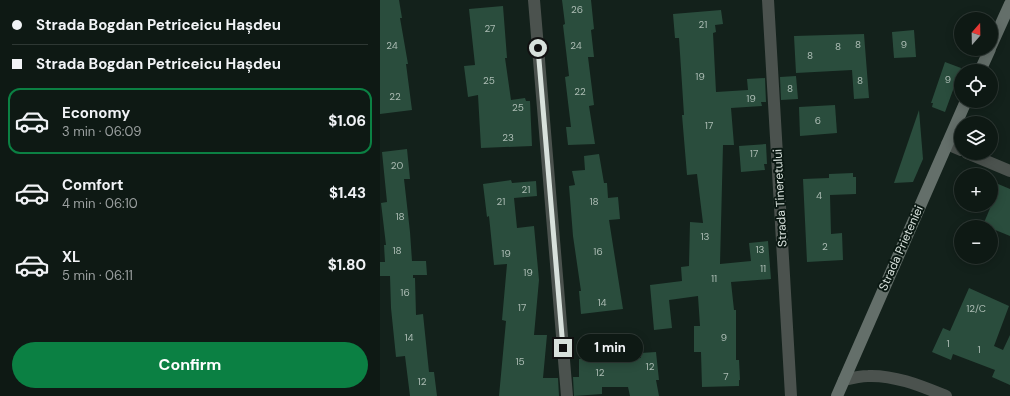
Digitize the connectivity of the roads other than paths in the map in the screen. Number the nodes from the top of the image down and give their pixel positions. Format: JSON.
{"nodes":[{"id":1,"x":534,"y":0,"type":"edge"},
{"id":2,"x":768,"y":0,"type":"edge"},
{"id":3,"x":1010,"y":4,"type":"edge"},
{"id":4,"x":998,"y":31,"type":"edge"},
{"id":5,"x":963,"y":108,"type":"edge"},
{"id":6,"x":947,"y":144,"type":"junction"},
{"id":7,"x":954,"y":147,"type":"edge"},
{"id":8,"x":984,"y":160,"type":"edge"},
{"id":9,"x":1010,"y":171,"type":"edge"},
{"id":10,"x":844,"y":380,"type":"junction"},
{"id":11,"x":566,"y":396,"type":"edge"},
{"id":12,"x":792,"y":396,"type":"edge"},
{"id":13,"x":837,"y":396,"type":"edge"},
{"id":14,"x":946,"y":396,"type":"edge"}],
"edges":[{"from":1,"to":11,"type":"street"},
{"from":2,"to":12,"type":"street","name":"Strada Tineretului"},
{"from":3,"to":4,"type":"street"},
{"from":5,"to":6,"type":"street","name":"Strada Prieteniei"},
{"from":6,"to":7,"type":"street"},
{"from":6,"to":10,"type":"street","name":"Strada Prieteniei"},
{"from":8,"to":9,"type":"street"},
{"from":10,"to":13,"type":"street","name":"Strada Prieteniei"},
{"from":10,"to":14,"type":"street"}]}
